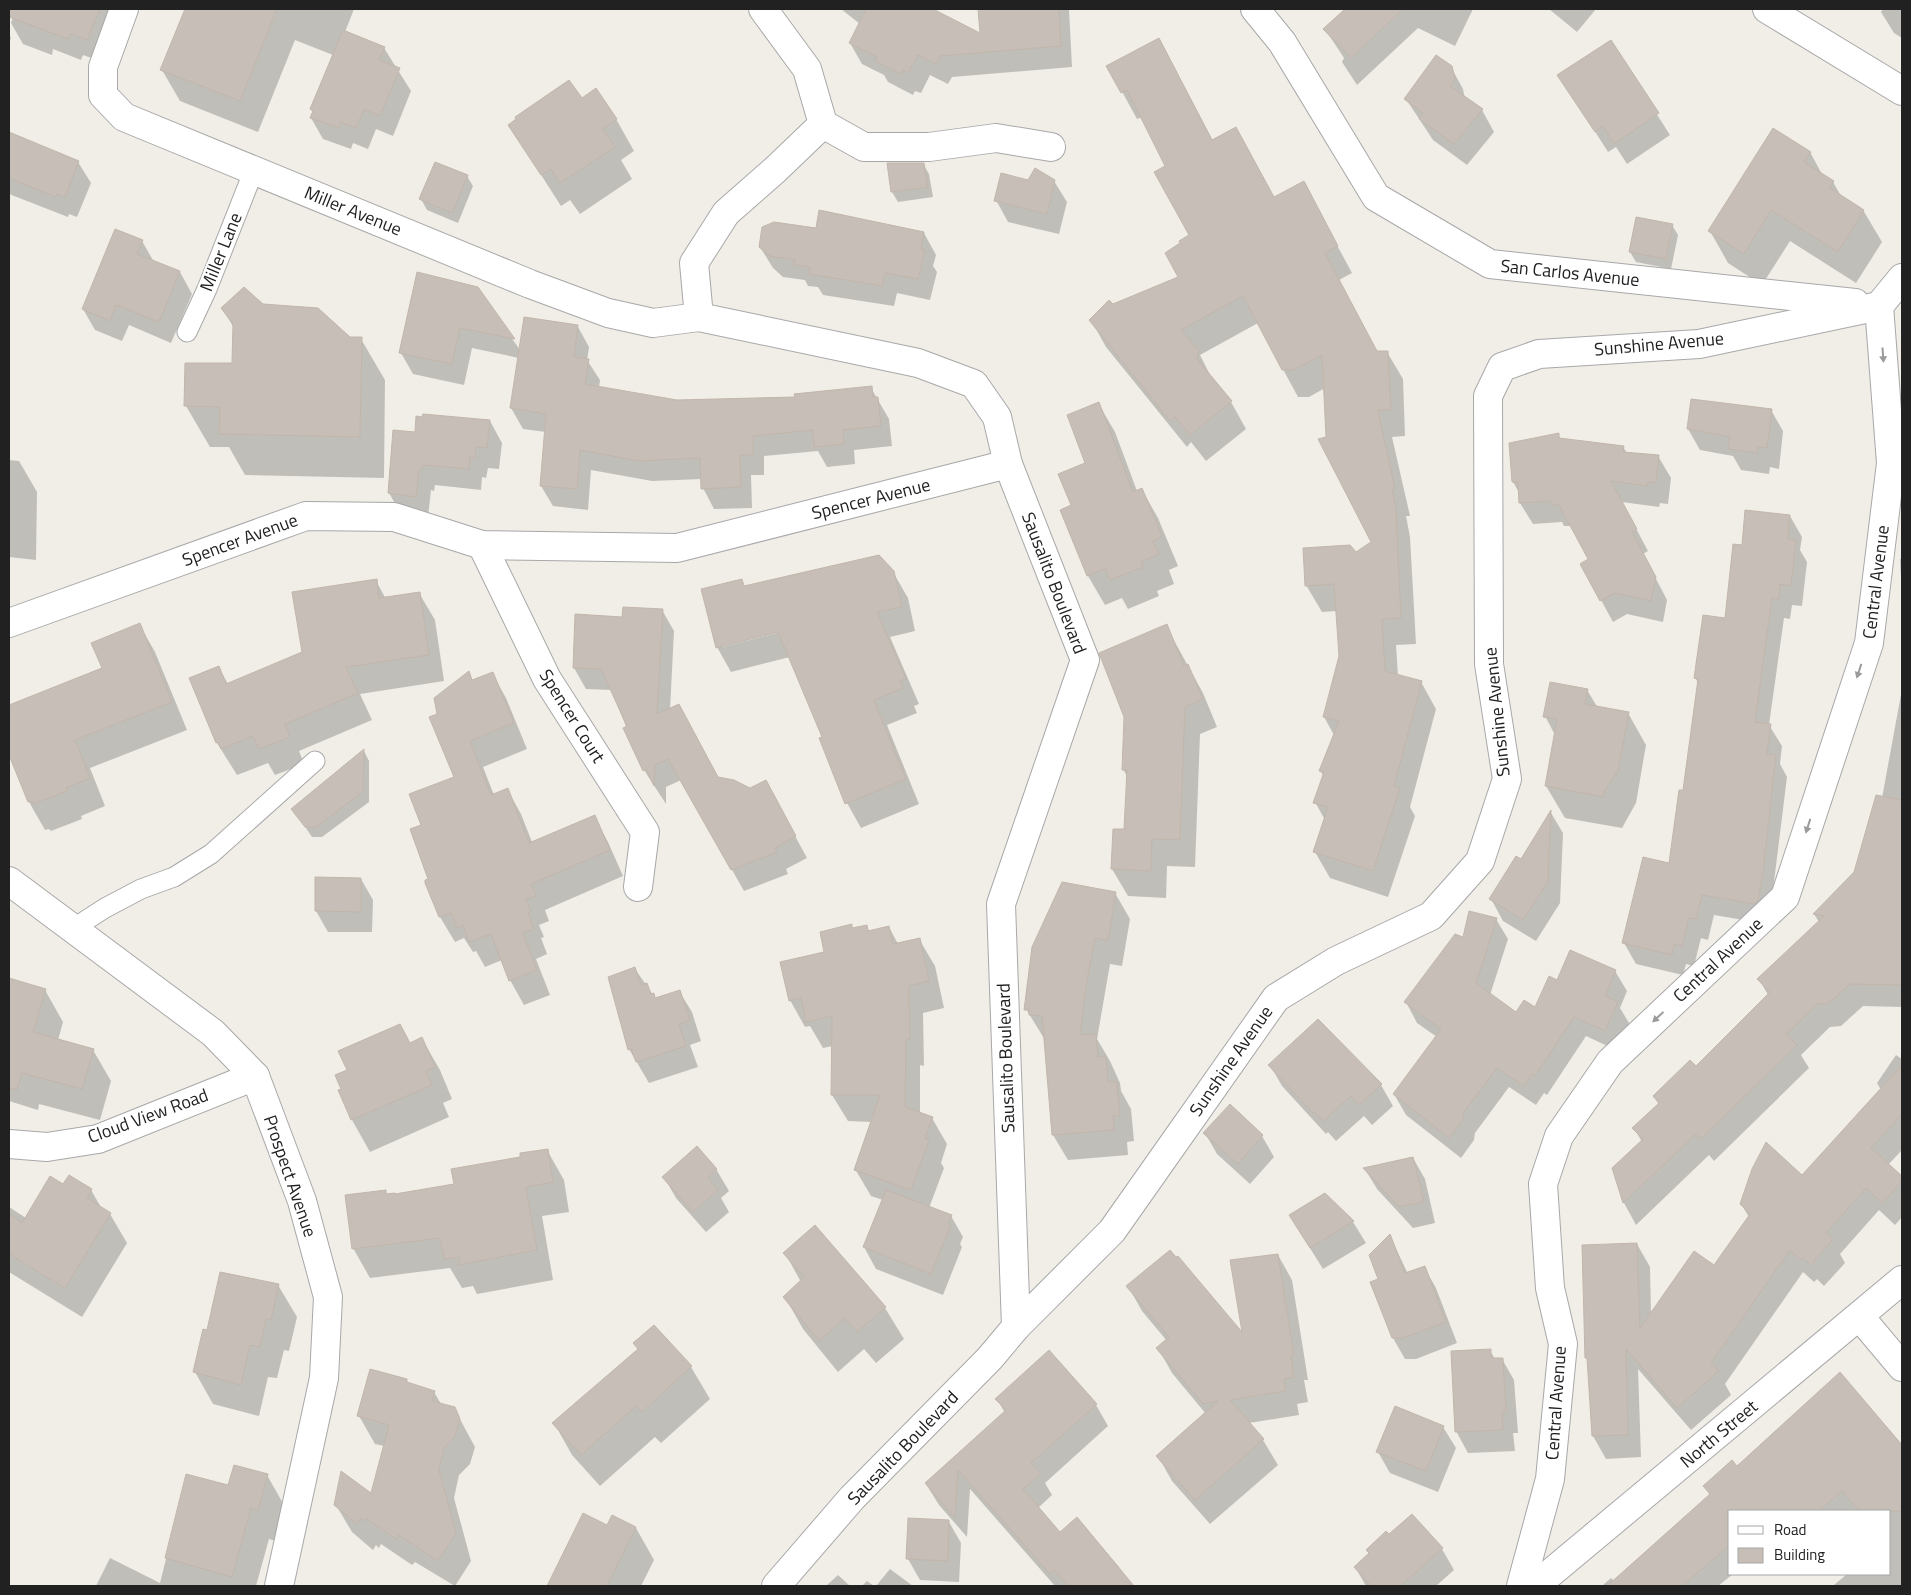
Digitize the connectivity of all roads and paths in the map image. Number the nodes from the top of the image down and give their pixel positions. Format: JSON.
{"nodes":[{"id":1,"x":124,"y":9,"type":"edge"},
{"id":2,"x":763,"y":9,"type":"edge"},
{"id":3,"x":1255,"y":9,"type":"edge"},
{"id":4,"x":1767,"y":9,"type":"edge"},
{"id":5,"x":1902,"y":91,"type":"edge"},
{"id":6,"x":823,"y":124,"type":"junction"},
{"id":7,"x":1051,"y":147,"type":"dead end"},
{"id":8,"x":254,"y":170,"type":"junction"},
{"id":9,"x":1902,"y":278,"type":"edge"},
{"id":10,"x":1879,"y":306,"type":"junction"},
{"id":11,"x":699,"y":317,"type":"junction"},
{"id":12,"x":187,"y":332,"type":"dead end"},
{"id":13,"x":1008,"y":464,"type":"junction"},
{"id":14,"x":482,"y":546,"type":"junction"},
{"id":15,"x":9,"y":623,"type":"edge"},
{"id":16,"x":315,"y":761,"type":"dead end"},
{"id":17,"x":9,"y":881,"type":"edge"},
{"id":18,"x":638,"y":888,"type":"dead end"},
{"id":19,"x":74,"y":928,"type":"junction"},
{"id":20,"x":255,"y":1076,"type":"junction"},
{"id":21,"x":9,"y":1144,"type":"edge"},
{"id":22,"x":1902,"y":1280,"type":"edge"},
{"id":23,"x":1860,"y":1316,"type":"junction"},
{"id":24,"x":1016,"y":1327,"type":"junction"},
{"id":25,"x":1902,"y":1366,"type":"edge"},
{"id":26,"x":279,"y":1586,"type":"edge"},
{"id":27,"x":776,"y":1586,"type":"edge"},
{"id":28,"x":1522,"y":1586,"type":"edge"},
{"id":29,"x":1535,"y":1586,"type":"edge"}],
"edges":[{"from":1,"to":8,"type":"street","name":"Miller Avenue"},
{"from":2,"to":6,"type":"street"},
{"from":3,"to":10,"type":"street","name":"San Carlos Avenue"},
{"from":4,"to":5,"type":"street"},
{"from":6,"to":7,"type":"street"},
{"from":6,"to":11,"type":"street"},
{"from":8,"to":11,"type":"street","name":"Miller Avenue"},
{"from":8,"to":12,"type":"lane","name":"Miller Lane"},
{"from":9,"to":10,"type":"street"},
{"from":10,"to":24,"type":"street","name":"Sunshine Avenue"},
{"from":10,"to":28,"type":"street","name":"Central Avenue","one_way":true},
{"from":11,"to":13,"type":"street"},
{"from":13,"to":14,"type":"street","name":"Spencer Avenue"},
{"from":13,"to":24,"type":"street","name":"Sausalito Boulevard"},
{"from":14,"to":15,"type":"street","name":"Spencer Avenue"},
{"from":14,"to":18,"type":"street","name":"Spencer Court"},
{"from":16,"to":19,"type":"lane"},
{"from":17,"to":19,"type":"street","name":"Prospect Avenue"},
{"from":19,"to":20,"type":"street","name":"Prospect Avenue"},
{"from":20,"to":21,"type":"street","name":"Cloud View Road"},
{"from":20,"to":26,"type":"street","name":"Prospect Avenue"},
{"from":22,"to":23,"type":"street","name":"North Street"},
{"from":23,"to":25,"type":"street"},
{"from":23,"to":29,"type":"street","name":"North Street"},
{"from":24,"to":27,"type":"street","name":"Sausalito Boulevard"}]}
